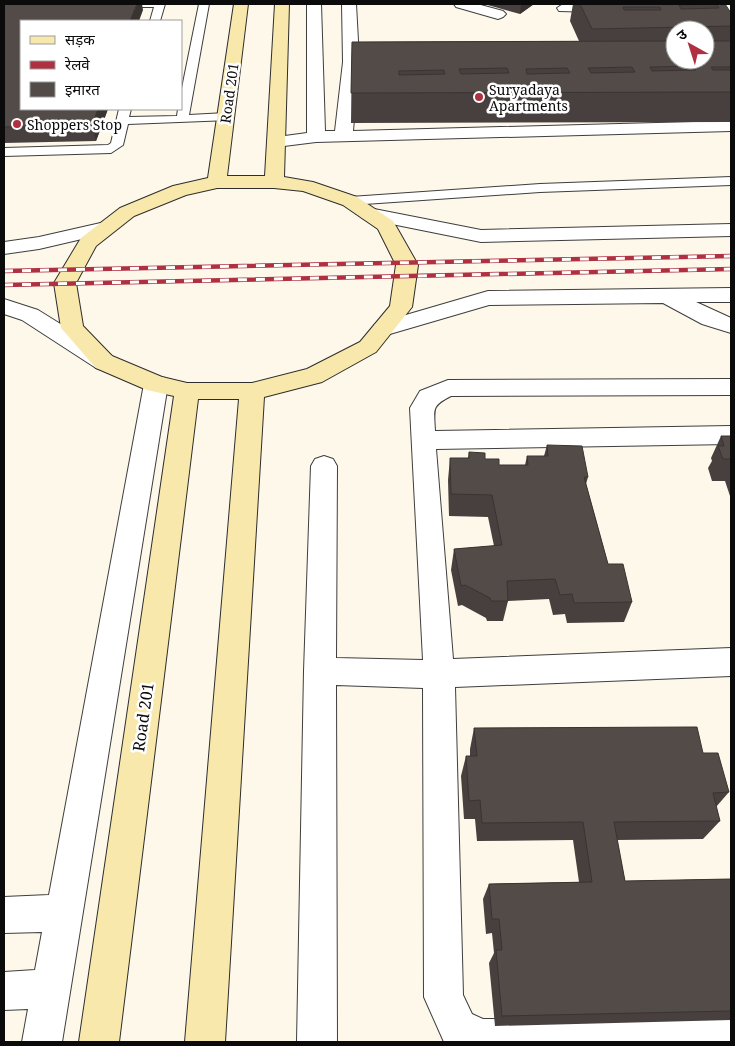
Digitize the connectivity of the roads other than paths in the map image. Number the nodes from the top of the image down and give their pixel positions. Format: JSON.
{"nodes":[{"id":1,"x":111,"y":4,"type":"edge"},
{"id":2,"x":160,"y":4,"type":"edge"},
{"id":3,"x":204,"y":4,"type":"edge"},
{"id":4,"x":241,"y":4,"type":"edge"},
{"id":5,"x":282,"y":4,"type":"edge"},
{"id":6,"x":314,"y":4,"type":"edge"},
{"id":7,"x":349,"y":4,"type":"edge"},
{"id":8,"x":461,"y":4,"type":"edge"},
{"id":9,"x":601,"y":6,"type":"edge"},
{"id":10,"x":564,"y":8,"type":"dead end"},
{"id":11,"x":498,"y":14,"type":"dead end"},
{"id":12,"x":155,"y":20,"type":"edge"},
{"id":13,"x":350,"y":62,"type":"junction"},
{"id":14,"x":404,"y":67,"type":"edge"},
{"id":15,"x":124,"y":110,"type":"edge"},
{"id":16,"x":226,"y":117,"type":"junction"},
{"id":17,"x":182,"y":119,"type":"junction"},
{"id":18,"x":121,"y":122,"type":"junction"},
{"id":19,"x":731,"y":126,"type":"edge"},
{"id":20,"x":316,"y":137,"type":"junction"},
{"id":21,"x":343,"y":137,"type":"junction"},
{"id":22,"x":276,"y":142,"type":"junction"},
{"id":23,"x":4,"y":152,"type":"edge"},
{"id":24,"x":731,"y":181,"type":"edge"},
{"id":25,"x":217,"y":182,"type":"junction"},
{"id":26,"x":274,"y":182,"type":"junction"},
{"id":27,"x":350,"y":201,"type":"junction"},
{"id":28,"x":368,"y":214,"type":"junction"},
{"id":29,"x":105,"y":228,"type":"junction"},
{"id":30,"x":731,"y":230,"type":"edge"},
{"id":31,"x":4,"y":248,"type":"edge"},
{"id":32,"x":731,"y":295,"type":"edge"},
{"id":33,"x":667,"y":296,"type":"junction"},
{"id":34,"x":4,"y":306,"type":"edge"},
{"id":35,"x":731,"y":326,"type":"edge"},
{"id":36,"x":383,"y":329,"type":"junction"},
{"id":37,"x":104,"y":362,"type":"junction"},
{"id":38,"x":156,"y":384,"type":"junction"},
{"id":39,"x":731,"y":387,"type":"edge"},
{"id":40,"x":187,"y":391,"type":"junction"},
{"id":41,"x":252,"y":391,"type":"junction"},
{"id":42,"x":731,"y":436,"type":"edge"},
{"id":43,"x":423,"y":440,"type":"junction"},
{"id":44,"x":324,"y":466,"type":"dead end"},
{"id":45,"x":731,"y":662,"type":"edge"},
{"id":46,"x":320,"y":671,"type":"junction"},
{"id":47,"x":439,"y":674,"type":"junction"},
{"id":48,"x":64,"y":913,"type":"junction"},
{"id":49,"x":4,"y":914,"type":"edge"},
{"id":50,"x":52,"y":989,"type":"junction"},
{"id":51,"x":4,"y":991,"type":"edge"},
{"id":52,"x":731,"y":1034,"type":"edge"},
{"id":53,"x":42,"y":1042,"type":"edge"},
{"id":54,"x":99,"y":1042,"type":"edge"},
{"id":55,"x":205,"y":1042,"type":"edge"},
{"id":56,"x":317,"y":1042,"type":"edge"}],
"edges":[{"from":1,"to":2,"type":"lane"},
{"from":2,"to":12,"type":"lane"},
{"from":3,"to":17,"type":"lane"},
{"from":4,"to":16,"type":"main road","name":"Road 201"},
{"from":5,"to":22,"type":"main road"},
{"from":6,"to":20,"type":"street"},
{"from":7,"to":13,"type":"street"},
{"from":8,"to":11,"type":"street"},
{"from":9,"to":10,"type":"street"},
{"from":13,"to":14,"type":"street"},
{"from":13,"to":21,"type":"street"},
{"from":15,"to":18,"type":"lane"},
{"from":16,"to":17,"type":"lane"},
{"from":16,"to":25,"type":"main road","name":"Road 201"},
{"from":17,"to":18,"type":"lane"},
{"from":18,"to":23,"type":"lane"},
{"from":19,"to":21,"type":"street"},
{"from":20,"to":21,"type":"street"},
{"from":20,"to":22,"type":"street"},
{"from":22,"to":26,"type":"main road"},
{"from":24,"to":27,"type":"lane"},
{"from":25,"to":26,"type":"main road"},
{"from":25,"to":29,"type":"main road"},
{"from":26,"to":27,"type":"main road"},
{"from":27,"to":28,"type":"main road"},
{"from":28,"to":30,"type":"street"},
{"from":28,"to":36,"type":"main road"},
{"from":29,"to":31,"type":"street"},
{"from":29,"to":37,"type":"main road"},
{"from":32,"to":33,"type":"street"},
{"from":33,"to":35,"type":"street"},
{"from":33,"to":36,"type":"street"},
{"from":34,"to":37,"type":"street"},
{"from":36,"to":41,"type":"main road"},
{"from":37,"to":38,"type":"main road"},
{"from":38,"to":40,"type":"main road"},
{"from":38,"to":48,"type":"street"},
{"from":39,"to":43,"type":"street"},
{"from":40,"to":41,"type":"main road"},
{"from":40,"to":54,"type":"main road","name":"Road 201"},
{"from":41,"to":55,"type":"main road"},
{"from":42,"to":43,"type":"street"},
{"from":43,"to":47,"type":"street"},
{"from":44,"to":46,"type":"street"},
{"from":45,"to":47,"type":"street"},
{"from":46,"to":47,"type":"street"},
{"from":46,"to":56,"type":"street"},
{"from":47,"to":52,"type":"street"},
{"from":48,"to":49,"type":"street"},
{"from":48,"to":50,"type":"street"},
{"from":50,"to":51,"type":"street"},
{"from":50,"to":53,"type":"street"}]}
